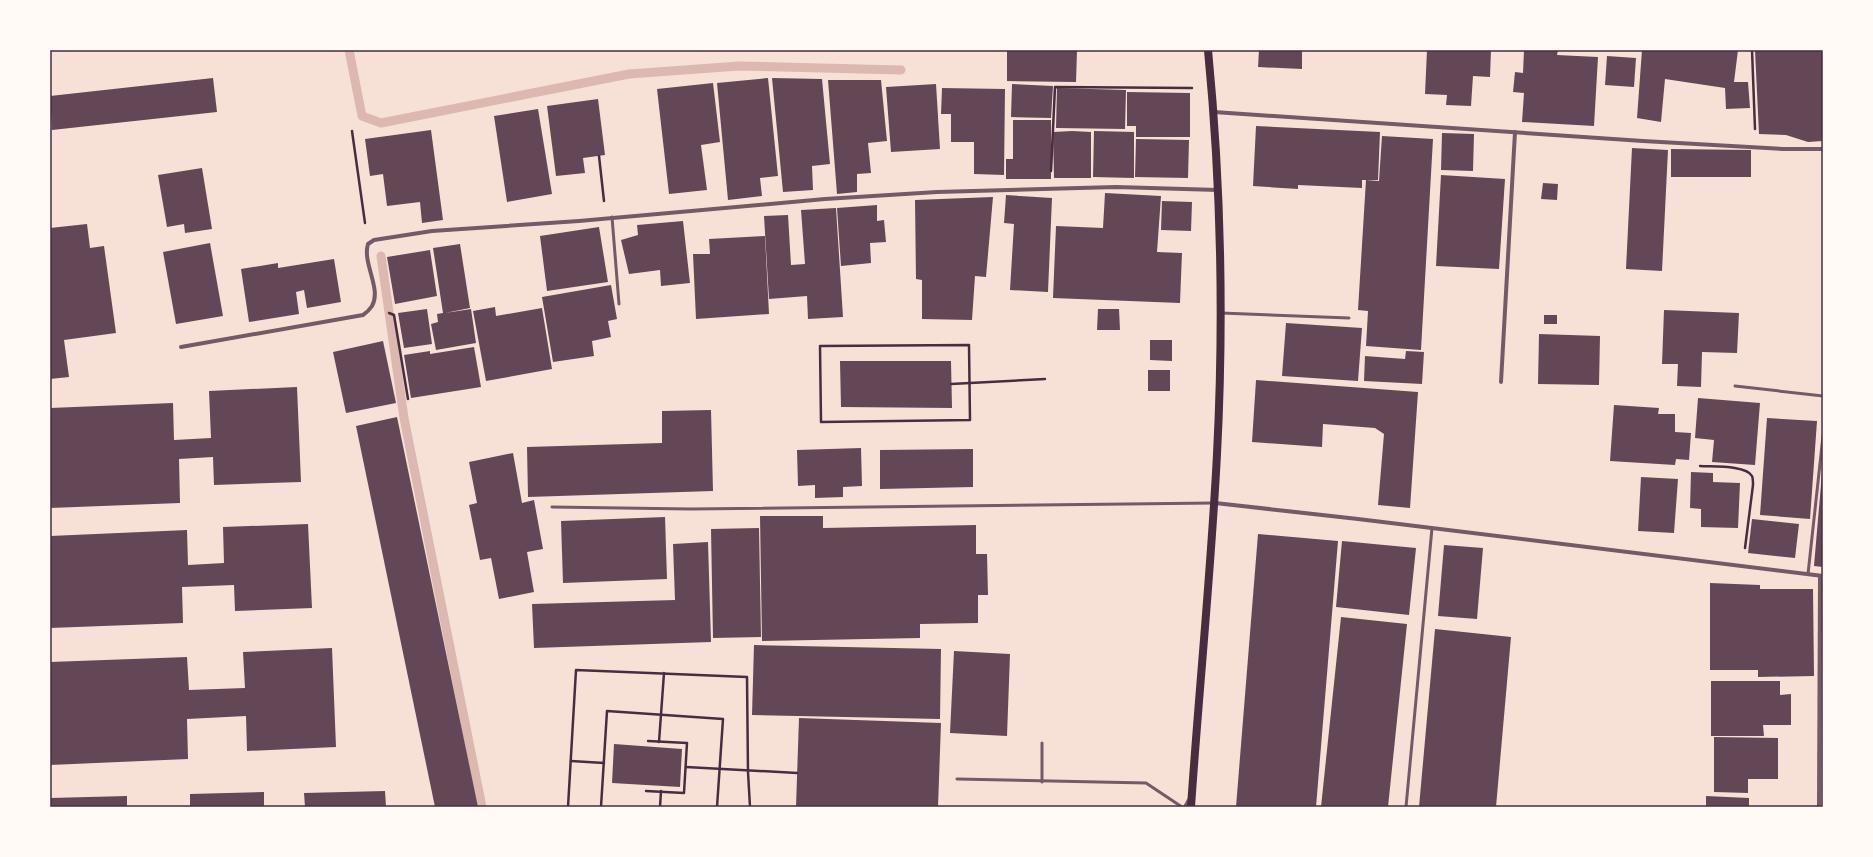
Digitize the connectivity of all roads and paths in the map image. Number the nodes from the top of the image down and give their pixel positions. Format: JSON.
{"nodes":[{"id":1,"x":1208,"y":50,"type":"edge"},
{"id":2,"x":1752,"y":50,"type":"edge"},
{"id":3,"x":1194,"y":88,"type":"dead end"},
{"id":4,"x":1214,"y":112,"type":"junction"},
{"id":5,"x":352,"y":131,"type":"dead end"},
{"id":6,"x":1515,"y":132,"type":"junction"},
{"id":7,"x":1756,"y":147,"type":"junction"},
{"id":8,"x":1823,"y":148,"type":"edge"},
{"id":9,"x":599,"y":156,"type":"dead end"},
{"id":10,"x":1051,"y":188,"type":"junction"},
{"id":11,"x":1218,"y":190,"type":"junction"},
{"id":12,"x":605,"y":206,"type":"dead end"},
{"id":13,"x":612,"y":217,"type":"junction"},
{"id":14,"x":368,"y":244,"type":"junction"},
{"id":15,"x":619,"y":304,"type":"dead end"},
{"id":16,"x":1220,"y":312,"type":"junction"},
{"id":17,"x":394,"y":315,"type":"dead end"},
{"id":18,"x":1349,"y":318,"type":"dead end"},
{"id":19,"x":181,"y":347,"type":"dead end"},
{"id":20,"x":1045,"y":379,"type":"dead end"},
{"id":21,"x":1501,"y":382,"type":"dead end"},
{"id":22,"x":952,"y":384,"type":"dead end"},
{"id":23,"x":970,"y":384,"type":"junction"},
{"id":24,"x":1735,"y":386,"type":"dead end"},
{"id":25,"x":1823,"y":396,"type":"edge"},
{"id":26,"x":408,"y":399,"type":"dead end"},
{"id":27,"x":1823,"y":436,"type":"edge"},
{"id":28,"x":1700,"y":466,"type":"dead end"},
{"id":29,"x":1214,"y":503,"type":"junction"},
{"id":30,"x":552,"y":507,"type":"dead end"},
{"id":31,"x":1432,"y":528,"type":"junction"},
{"id":32,"x":1742,"y":566,"type":"junction"},
{"id":33,"x":1808,"y":574,"type":"junction"},
{"id":34,"x":1822,"y":576,"type":"edge"},
{"id":35,"x":664,"y":673,"type":"junction"},
{"id":36,"x":662,"y":715,"type":"junction"},
{"id":37,"x":648,"y":741,"type":"dead end"},
{"id":38,"x":659,"y":742,"type":"junction"},
{"id":39,"x":1042,"y":743,"type":"dead end"},
{"id":40,"x":571,"y":761,"type":"junction"},
{"id":41,"x":604,"y":763,"type":"junction"},
{"id":42,"x":686,"y":768,"type":"junction"},
{"id":43,"x":719,"y":771,"type":"junction"},
{"id":44,"x":748,"y":772,"type":"junction"},
{"id":45,"x":797,"y":774,"type":"dead end"},
{"id":46,"x":957,"y":779,"type":"dead end"},
{"id":47,"x":1042,"y":782,"type":"junction"},
{"id":48,"x":646,"y":790,"type":"dead end"},
{"id":49,"x":661,"y":791,"type":"junction"},
{"id":50,"x":1192,"y":796,"type":"junction"},
{"id":51,"x":568,"y":807,"type":"edge"},
{"id":52,"x":601,"y":807,"type":"edge"},
{"id":53,"x":660,"y":807,"type":"edge"},
{"id":54,"x":717,"y":807,"type":"edge"},
{"id":55,"x":750,"y":807,"type":"edge"},
{"id":56,"x":1182,"y":807,"type":"edge"},
{"id":57,"x":1185,"y":807,"type":"edge"},
{"id":58,"x":1191,"y":807,"type":"edge"},
{"id":59,"x":1406,"y":807,"type":"edge"},
{"id":60,"x":1819,"y":807,"type":"edge"}],
"edges":[{"from":1,"to":4,"type":"main road"},
{"from":2,"to":7,"type":"path"},
{"from":3,"to":10,"type":"path"},
{"from":4,"to":6,"type":"street"},
{"from":4,"to":11,"type":"main road"},
{"from":5,"to":14,"type":"path"},
{"from":6,"to":7,"type":"street"},
{"from":6,"to":21,"type":"street"},
{"from":7,"to":8,"type":"street"},
{"from":9,"to":12,"type":"path"},
{"from":10,"to":11,"type":"street"},
{"from":10,"to":13,"type":"street"},
{"from":11,"to":16,"type":"main road"},
{"from":13,"to":14,"type":"street"},
{"from":13,"to":15,"type":"lane"},
{"from":14,"to":19,"type":"street"},
{"from":16,"to":18,"type":"lane"},
{"from":16,"to":29,"type":"main road"},
{"from":17,"to":26,"type":"path"},
{"from":20,"to":23,"type":"path"},
{"from":22,"to":23,"type":"path"},
{"from":23,"to":23,"type":"path"},
{"from":24,"to":25,"type":"lane"},
{"from":27,"to":33,"type":"lane"},
{"from":28,"to":32,"type":"path"},
{"from":29,"to":30,"type":"lane"},
{"from":29,"to":31,"type":"street"},
{"from":29,"to":50,"type":"main road"},
{"from":31,"to":32,"type":"street"},
{"from":31,"to":59,"type":"lane"},
{"from":32,"to":33,"type":"street"},
{"from":33,"to":34,"type":"street"},
{"from":34,"to":60,"type":"street"},
{"from":35,"to":36,"type":"path"},
{"from":35,"to":40,"type":"path"},
{"from":35,"to":44,"type":"path"},
{"from":36,"to":38,"type":"path"},
{"from":36,"to":41,"type":"path"},
{"from":36,"to":43,"type":"path"},
{"from":37,"to":38,"type":"path"},
{"from":38,"to":42,"type":"path"},
{"from":39,"to":47,"type":"lane"},
{"from":40,"to":41,"type":"path"},
{"from":40,"to":51,"type":"path"},
{"from":41,"to":52,"type":"path"},
{"from":42,"to":43,"type":"path"},
{"from":42,"to":49,"type":"path"},
{"from":43,"to":44,"type":"path"},
{"from":43,"to":54,"type":"path"},
{"from":44,"to":45,"type":"path"},
{"from":44,"to":55,"type":"path"},
{"from":46,"to":47,"type":"lane"},
{"from":47,"to":56,"type":"lane"},
{"from":48,"to":49,"type":"path"},
{"from":49,"to":53,"type":"path"},
{"from":50,"to":57,"type":"street"},
{"from":50,"to":58,"type":"main road"}]}
